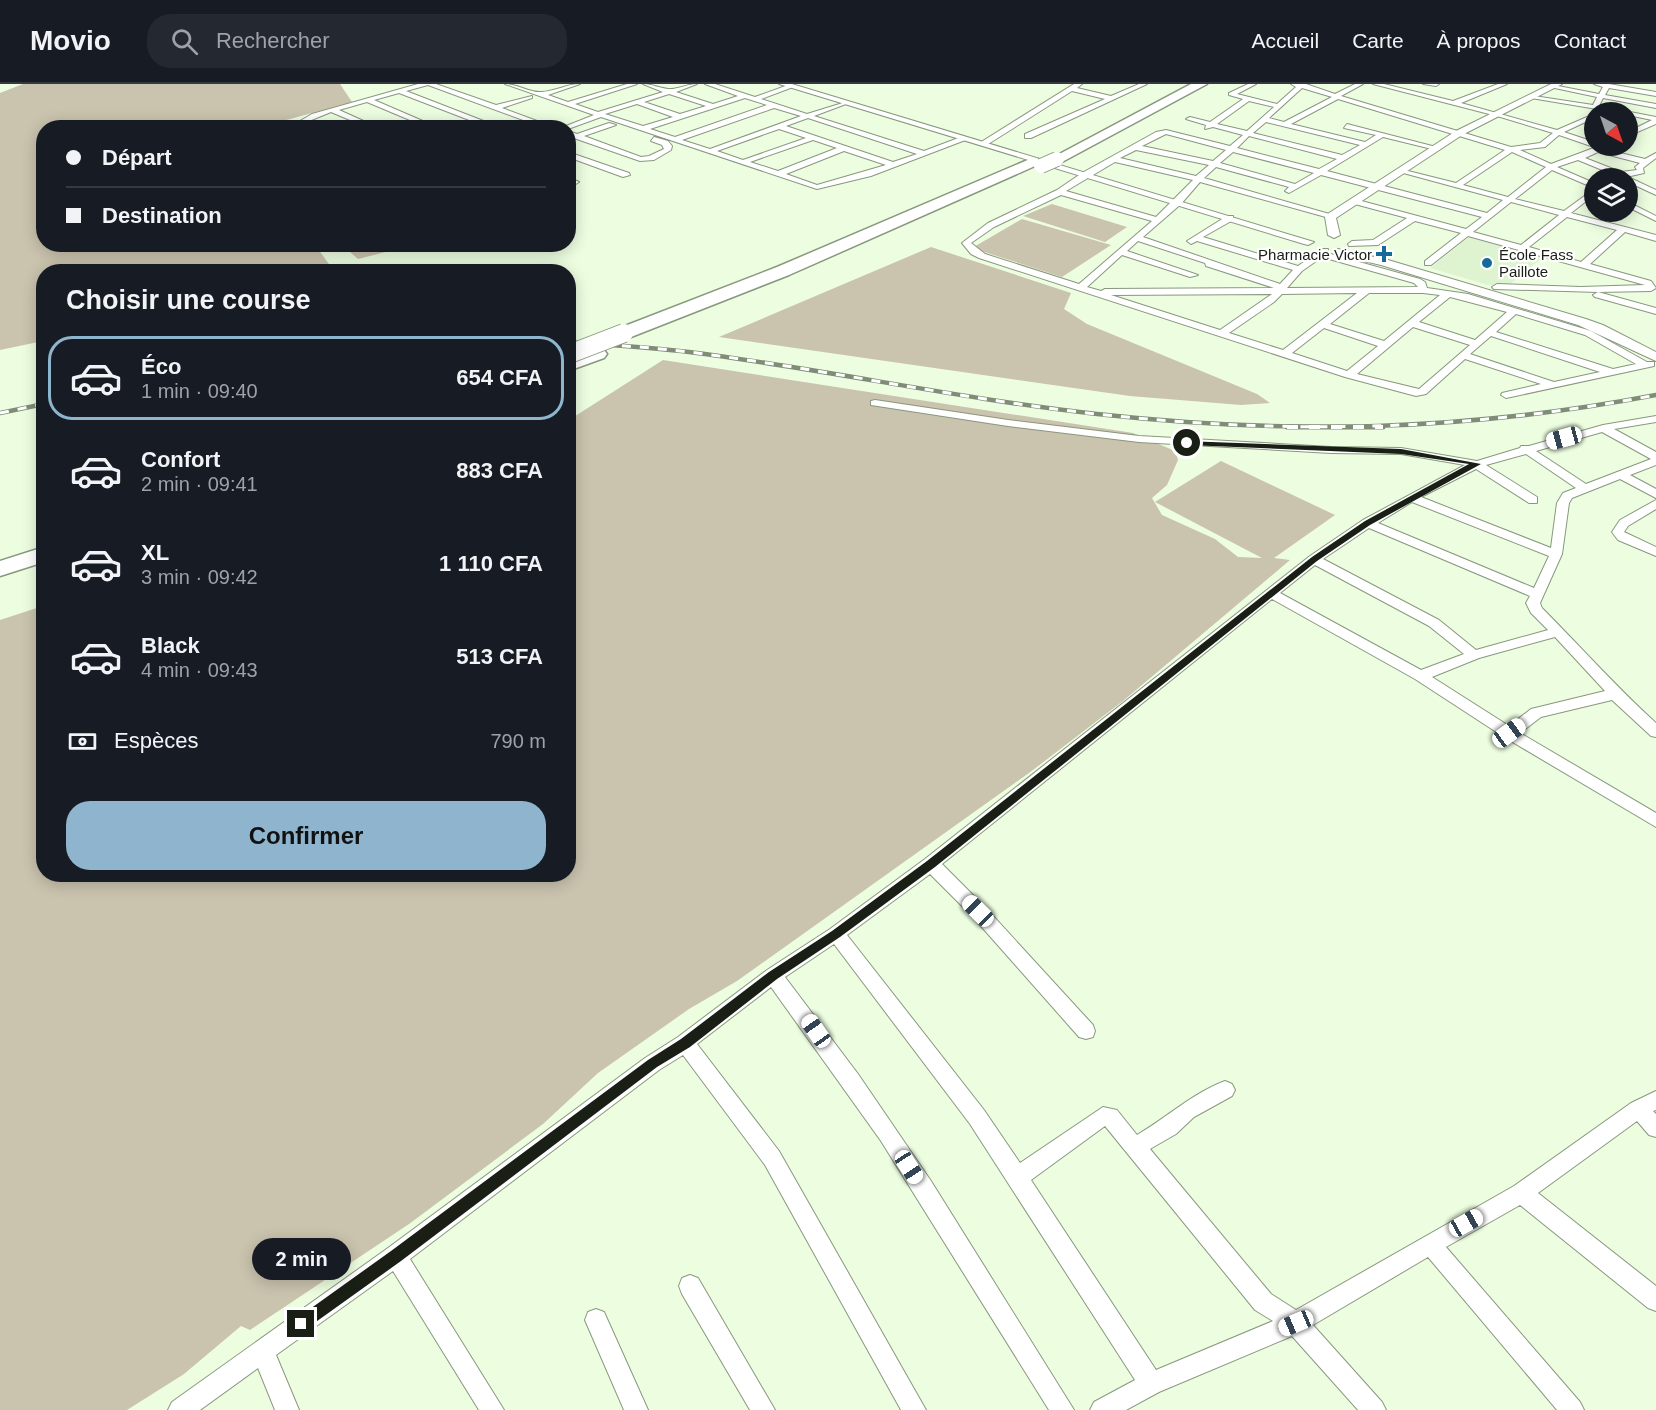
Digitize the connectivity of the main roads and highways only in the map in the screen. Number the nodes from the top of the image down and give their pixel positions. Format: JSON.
{"nodes":[{"id":1,"x":1185,"y":84,"type":"edge"},
{"id":2,"x":1201,"y":84,"type":"edge"},
{"id":3,"x":1043,"y":161,"type":"junction"},
{"id":4,"x":576,"y":354,"type":"edge"},
{"id":5,"x":576,"y":356,"type":"edge"},
{"id":6,"x":36,"y":546,"type":"edge"},
{"id":7,"x":0,"y":557,"type":"edge"},
{"id":8,"x":36,"y":557,"type":"edge"},
{"id":9,"x":0,"y":568,"type":"edge"}],
"edges":[{"from":1,"to":3,"type":"highway"},
{"from":2,"to":3,"type":"highway"},
{"from":3,"to":4,"type":"highway","bridge":true},
{"from":3,"to":5,"type":"highway"},
{"from":6,"to":7,"type":"highway"},
{"from":8,"to":9,"type":"highway"}]}
